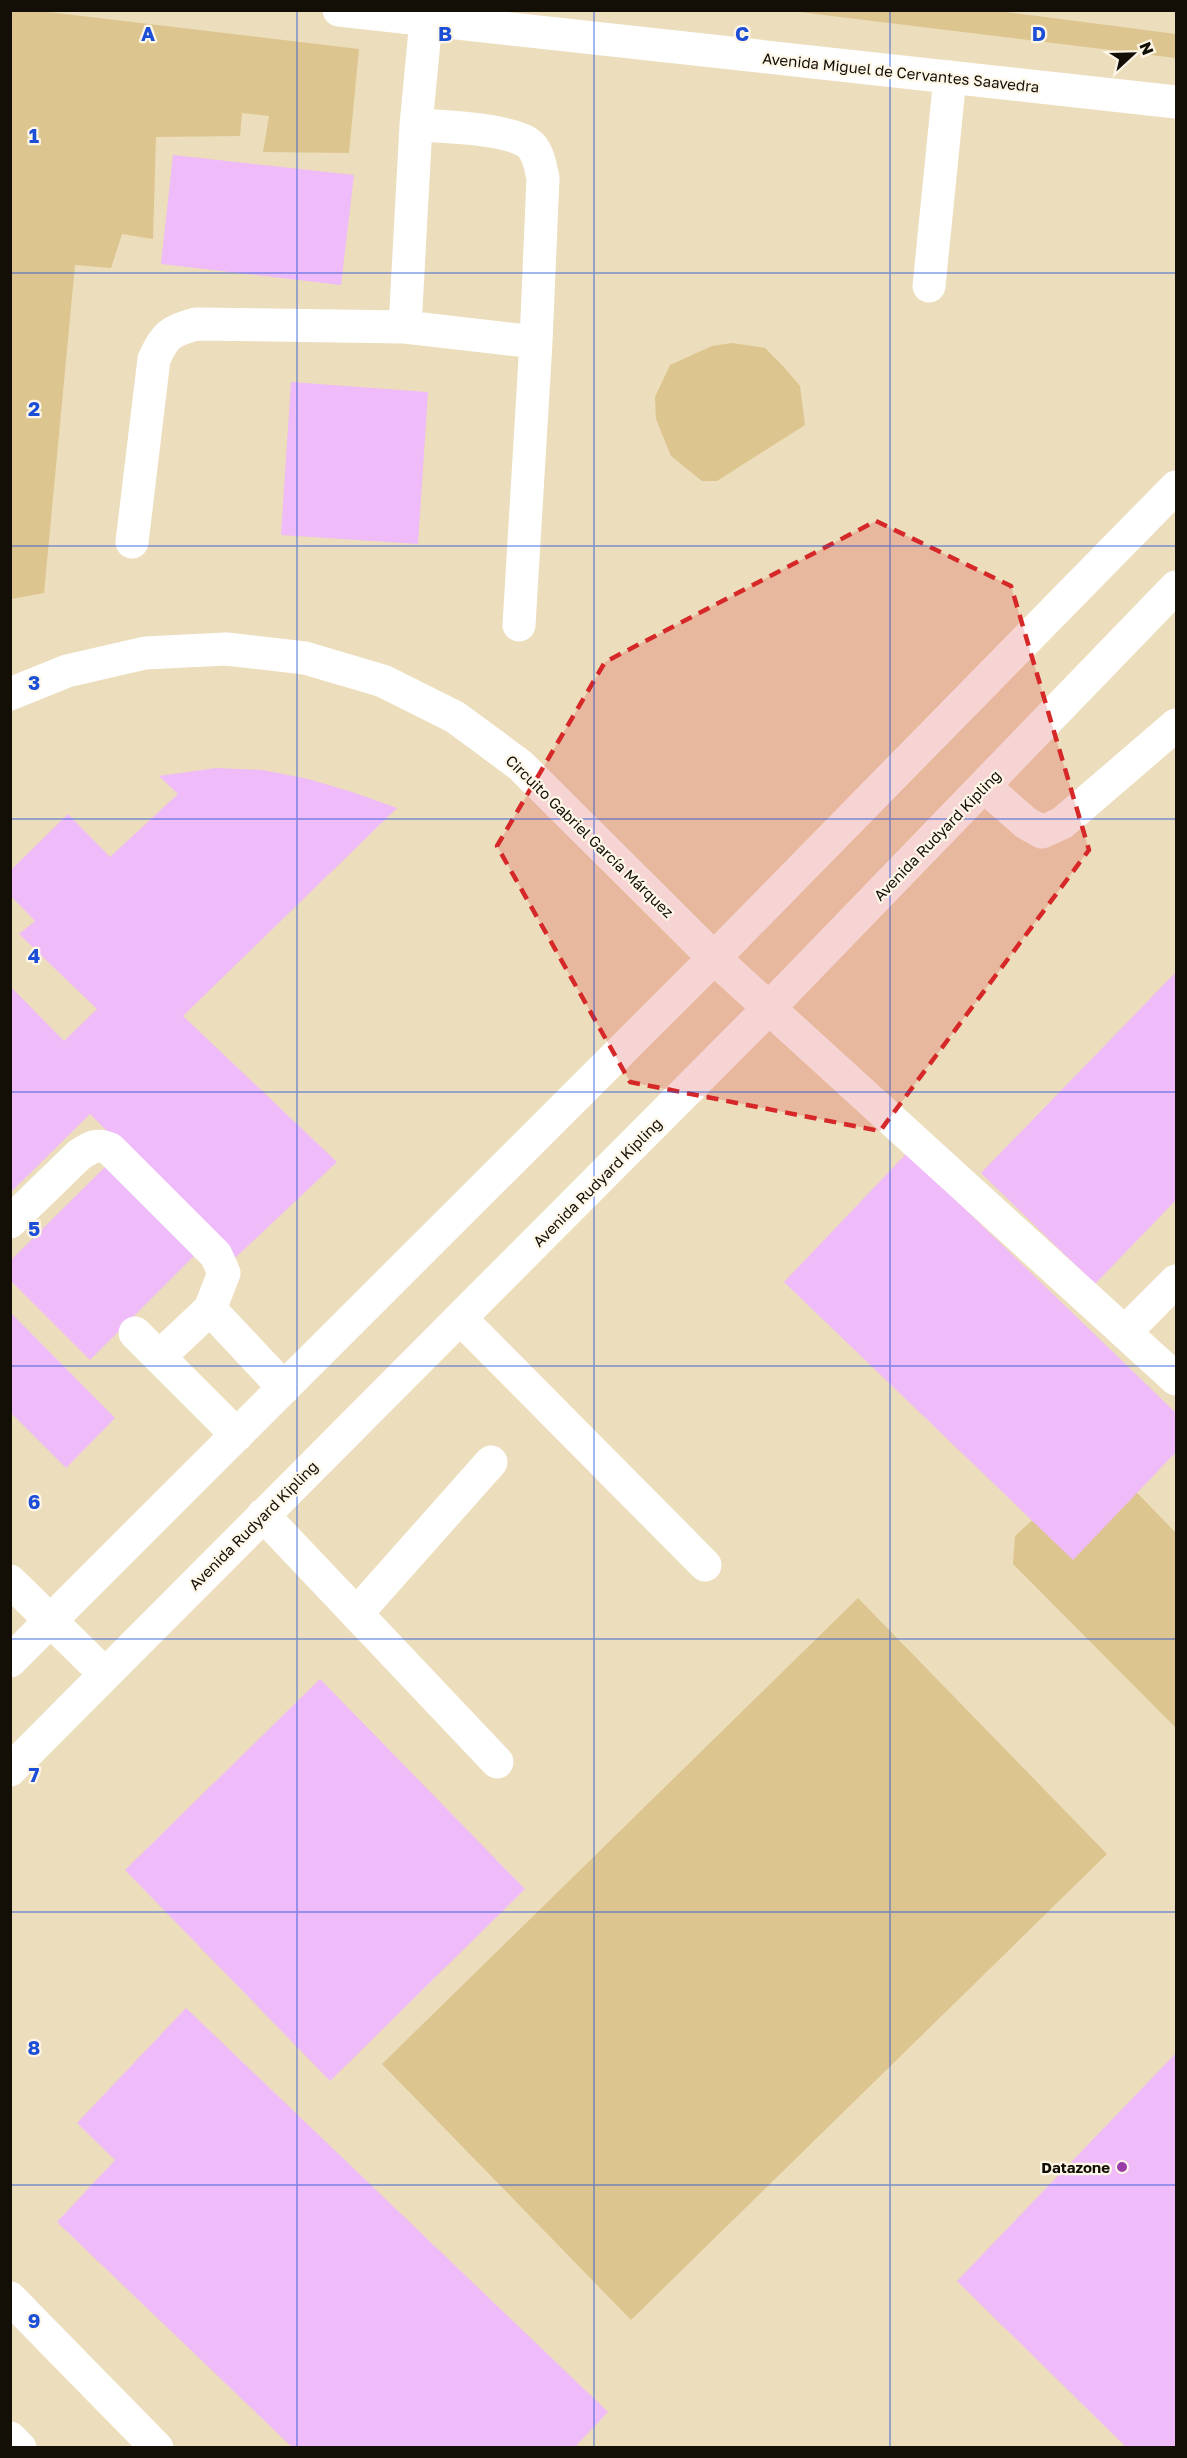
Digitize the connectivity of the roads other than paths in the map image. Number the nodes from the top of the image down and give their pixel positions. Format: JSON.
{"nodes":[{"id":1,"x":339,"y":10,"type":"edge"},
{"id":2,"x":426,"y":16,"type":"edge"},
{"id":3,"x":950,"y":77,"type":"junction"},
{"id":4,"x":1176,"y":102,"type":"edge"},
{"id":5,"x":416,"y":125,"type":"junction"},
{"id":6,"x":929,"y":286,"type":"dead end"},
{"id":7,"x":405,"y":327,"type":"junction"},
{"id":8,"x":536,"y":342,"type":"junction"},
{"id":9,"x":1176,"y":487,"type":"edge"},
{"id":10,"x":132,"y":542,"type":"dead end"},
{"id":11,"x":1176,"y":587,"type":"edge"},
{"id":12,"x":519,"y":624,"type":"dead end"},
{"id":13,"x":10,"y":694,"type":"edge"},
{"id":14,"x":1176,"y":725,"type":"edge"},
{"id":15,"x":984,"y":786,"type":"junction"},
{"id":16,"x":714,"y":958,"type":"junction"},
{"id":17,"x":769,"y":1008,"type":"junction"},
{"id":18,"x":10,"y":1222,"type":"edge"},
{"id":19,"x":1176,"y":1281,"type":"edge"},
{"id":20,"x":210,"y":1308,"type":"junction"},
{"id":21,"x":460,"y":1318,"type":"junction"},
{"id":22,"x":1125,"y":1332,"type":"junction"},
{"id":23,"x":135,"y":1333,"type":"dead end"},
{"id":24,"x":159,"y":1357,"type":"junction"},
{"id":25,"x":1176,"y":1379,"type":"edge"},
{"id":26,"x":284,"y":1388,"type":"junction"},
{"id":27,"x":237,"y":1435,"type":"junction"},
{"id":28,"x":491,"y":1462,"type":"dead end"},
{"id":29,"x":263,"y":1515,"type":"junction"},
{"id":30,"x":705,"y":1565,"type":"dead end"},
{"id":31,"x":10,"y":1581,"type":"edge"},
{"id":32,"x":357,"y":1613,"type":"junction"},
{"id":33,"x":51,"y":1621,"type":"junction"},
{"id":34,"x":10,"y":1661,"type":"edge"},
{"id":35,"x":105,"y":1674,"type":"junction"},
{"id":36,"x":497,"y":1762,"type":"dead end"},
{"id":37,"x":10,"y":1770,"type":"edge"},
{"id":38,"x":10,"y":2298,"type":"edge"},
{"id":39,"x":10,"y":2438,"type":"edge"},
{"id":40,"x":20,"y":2448,"type":"edge"},
{"id":41,"x":158,"y":2448,"type":"edge"}],
"edges":[{"from":1,"to":2,"type":"street","name":"Avenida Miguel de Cervantes Saavedra"},
{"from":2,"to":3,"type":"street","name":"Avenida Miguel de Cervantes Saavedra"},
{"from":2,"to":5,"type":"street"},
{"from":3,"to":4,"type":"street","name":"Avenida Miguel de Cervantes Saavedra"},
{"from":3,"to":6,"type":"street"},
{"from":5,"to":7,"type":"street"},
{"from":5,"to":8,"type":"street"},
{"from":7,"to":8,"type":"street"},
{"from":7,"to":10,"type":"street"},
{"from":8,"to":12,"type":"street"},
{"from":9,"to":16,"type":"street"},
{"from":11,"to":15,"type":"street","name":"Avenida Rudyard Kipling"},
{"from":13,"to":16,"type":"street","name":"Circuito Gabriel García Márquez"},
{"from":14,"to":15,"type":"street"},
{"from":15,"to":17,"type":"street","name":"Avenida Rudyard Kipling"},
{"from":16,"to":17,"type":"street","name":"Circuito Gabriel García Márquez"},
{"from":16,"to":26,"type":"street"},
{"from":17,"to":21,"type":"street","name":"Avenida Rudyard Kipling"},
{"from":17,"to":22,"type":"street","name":"Circuito Gabriel García Márquez"},
{"from":18,"to":20,"type":"street"},
{"from":19,"to":22,"type":"street"},
{"from":20,"to":24,"type":"street"},
{"from":20,"to":26,"type":"street"},
{"from":21,"to":29,"type":"street","name":"Avenida Rudyard Kipling"},
{"from":21,"to":30,"type":"street"},
{"from":22,"to":25,"type":"street","name":"Circuito Gabriel García Márquez"},
{"from":23,"to":24,"type":"street"},
{"from":24,"to":27,"type":"street"},
{"from":26,"to":27,"type":"street"},
{"from":27,"to":33,"type":"street"},
{"from":28,"to":32,"type":"street"},
{"from":29,"to":32,"type":"street"},
{"from":29,"to":35,"type":"street","name":"Avenida Rudyard Kipling"},
{"from":31,"to":33,"type":"street"},
{"from":32,"to":36,"type":"street"},
{"from":33,"to":34,"type":"street"},
{"from":33,"to":35,"type":"street"},
{"from":35,"to":37,"type":"street","name":"Avenida Rudyard Kipling"},
{"from":38,"to":41,"type":"street"},
{"from":39,"to":40,"type":"street"}]}
